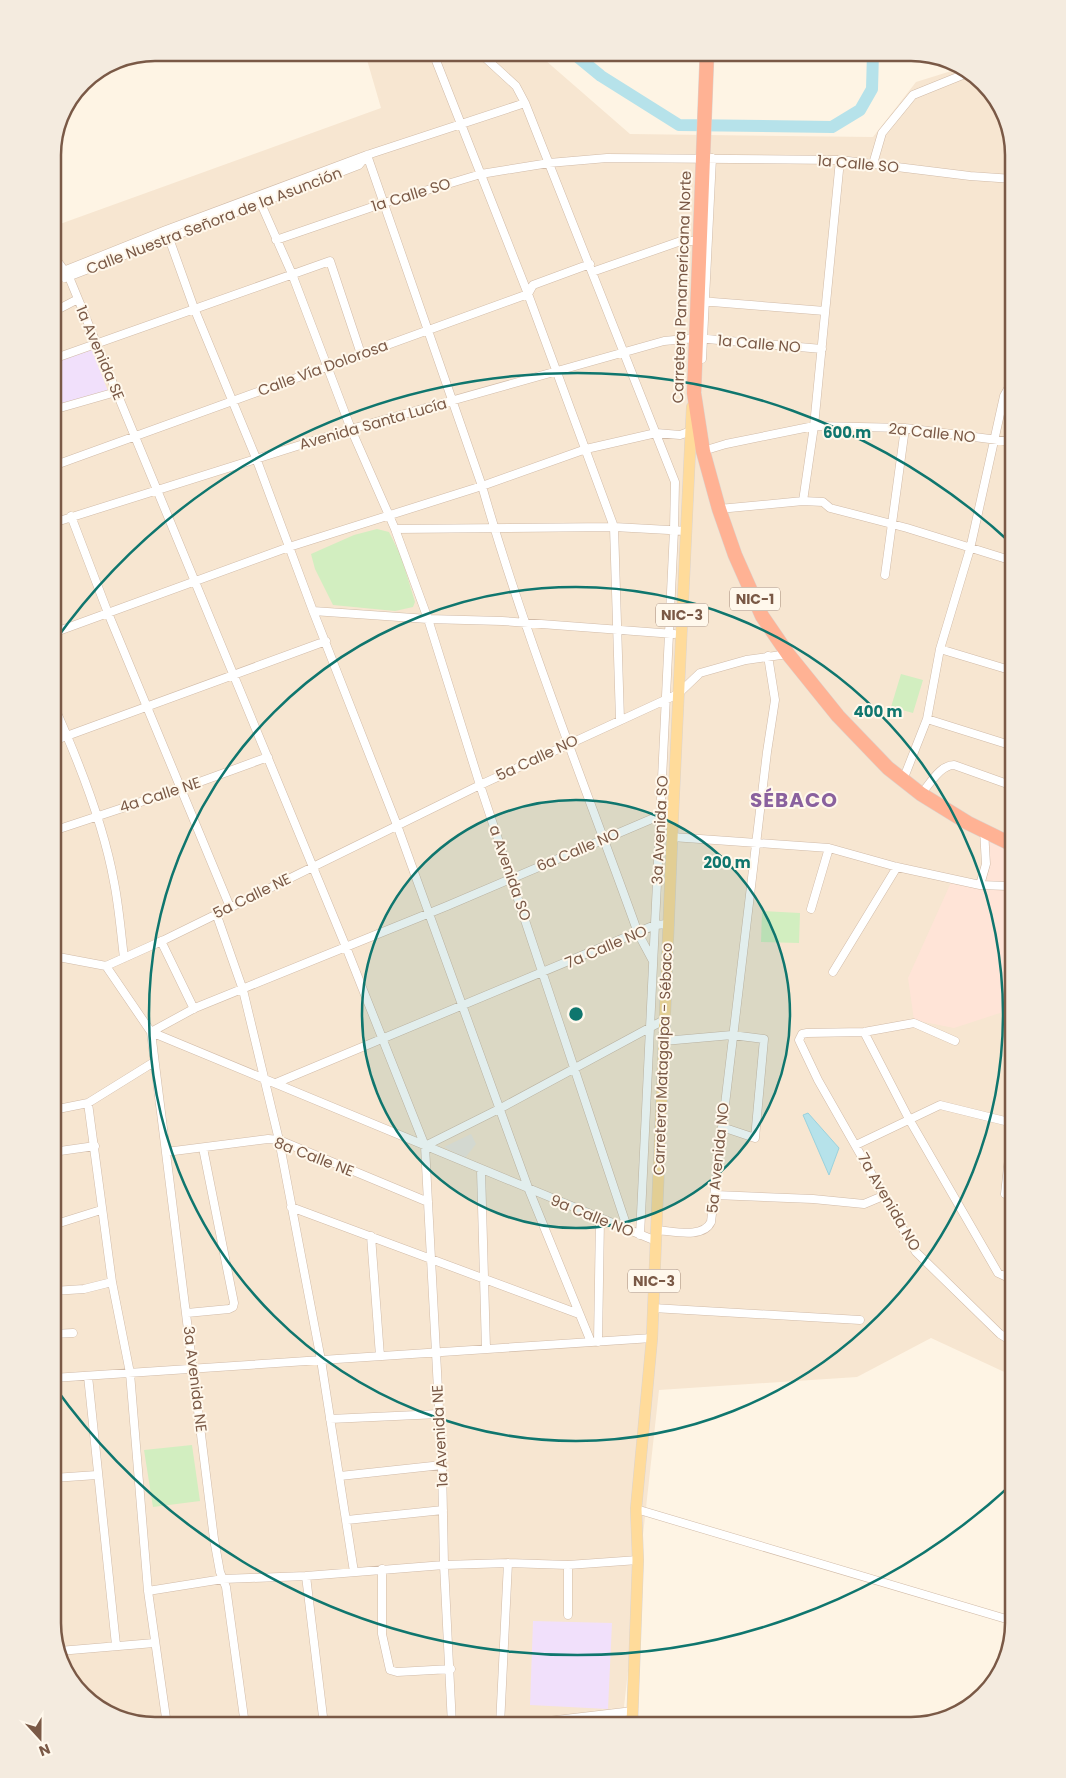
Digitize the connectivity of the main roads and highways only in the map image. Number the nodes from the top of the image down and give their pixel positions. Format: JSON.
{"nodes":[{"id":1,"x":707,"y":61,"type":"edge"},
{"id":2,"x":694,"y":393,"type":"junction"},
{"id":3,"x":1005,"y":840,"type":"edge"},
{"id":4,"x":633,"y":1717,"type":"edge"}],
"edges":[{"from":1,"to":2,"type":"highway","name":"Carretera Panamericana Norte","number":"NIC-1"},
{"from":2,"to":3,"type":"highway","name":"Carretera Panamericana Norte","number":"NIC-1"},
{"from":2,"to":4,"type":"main road","name":"Carretera Matagalpa - Sébaco","number":"NIC-3"}]}
